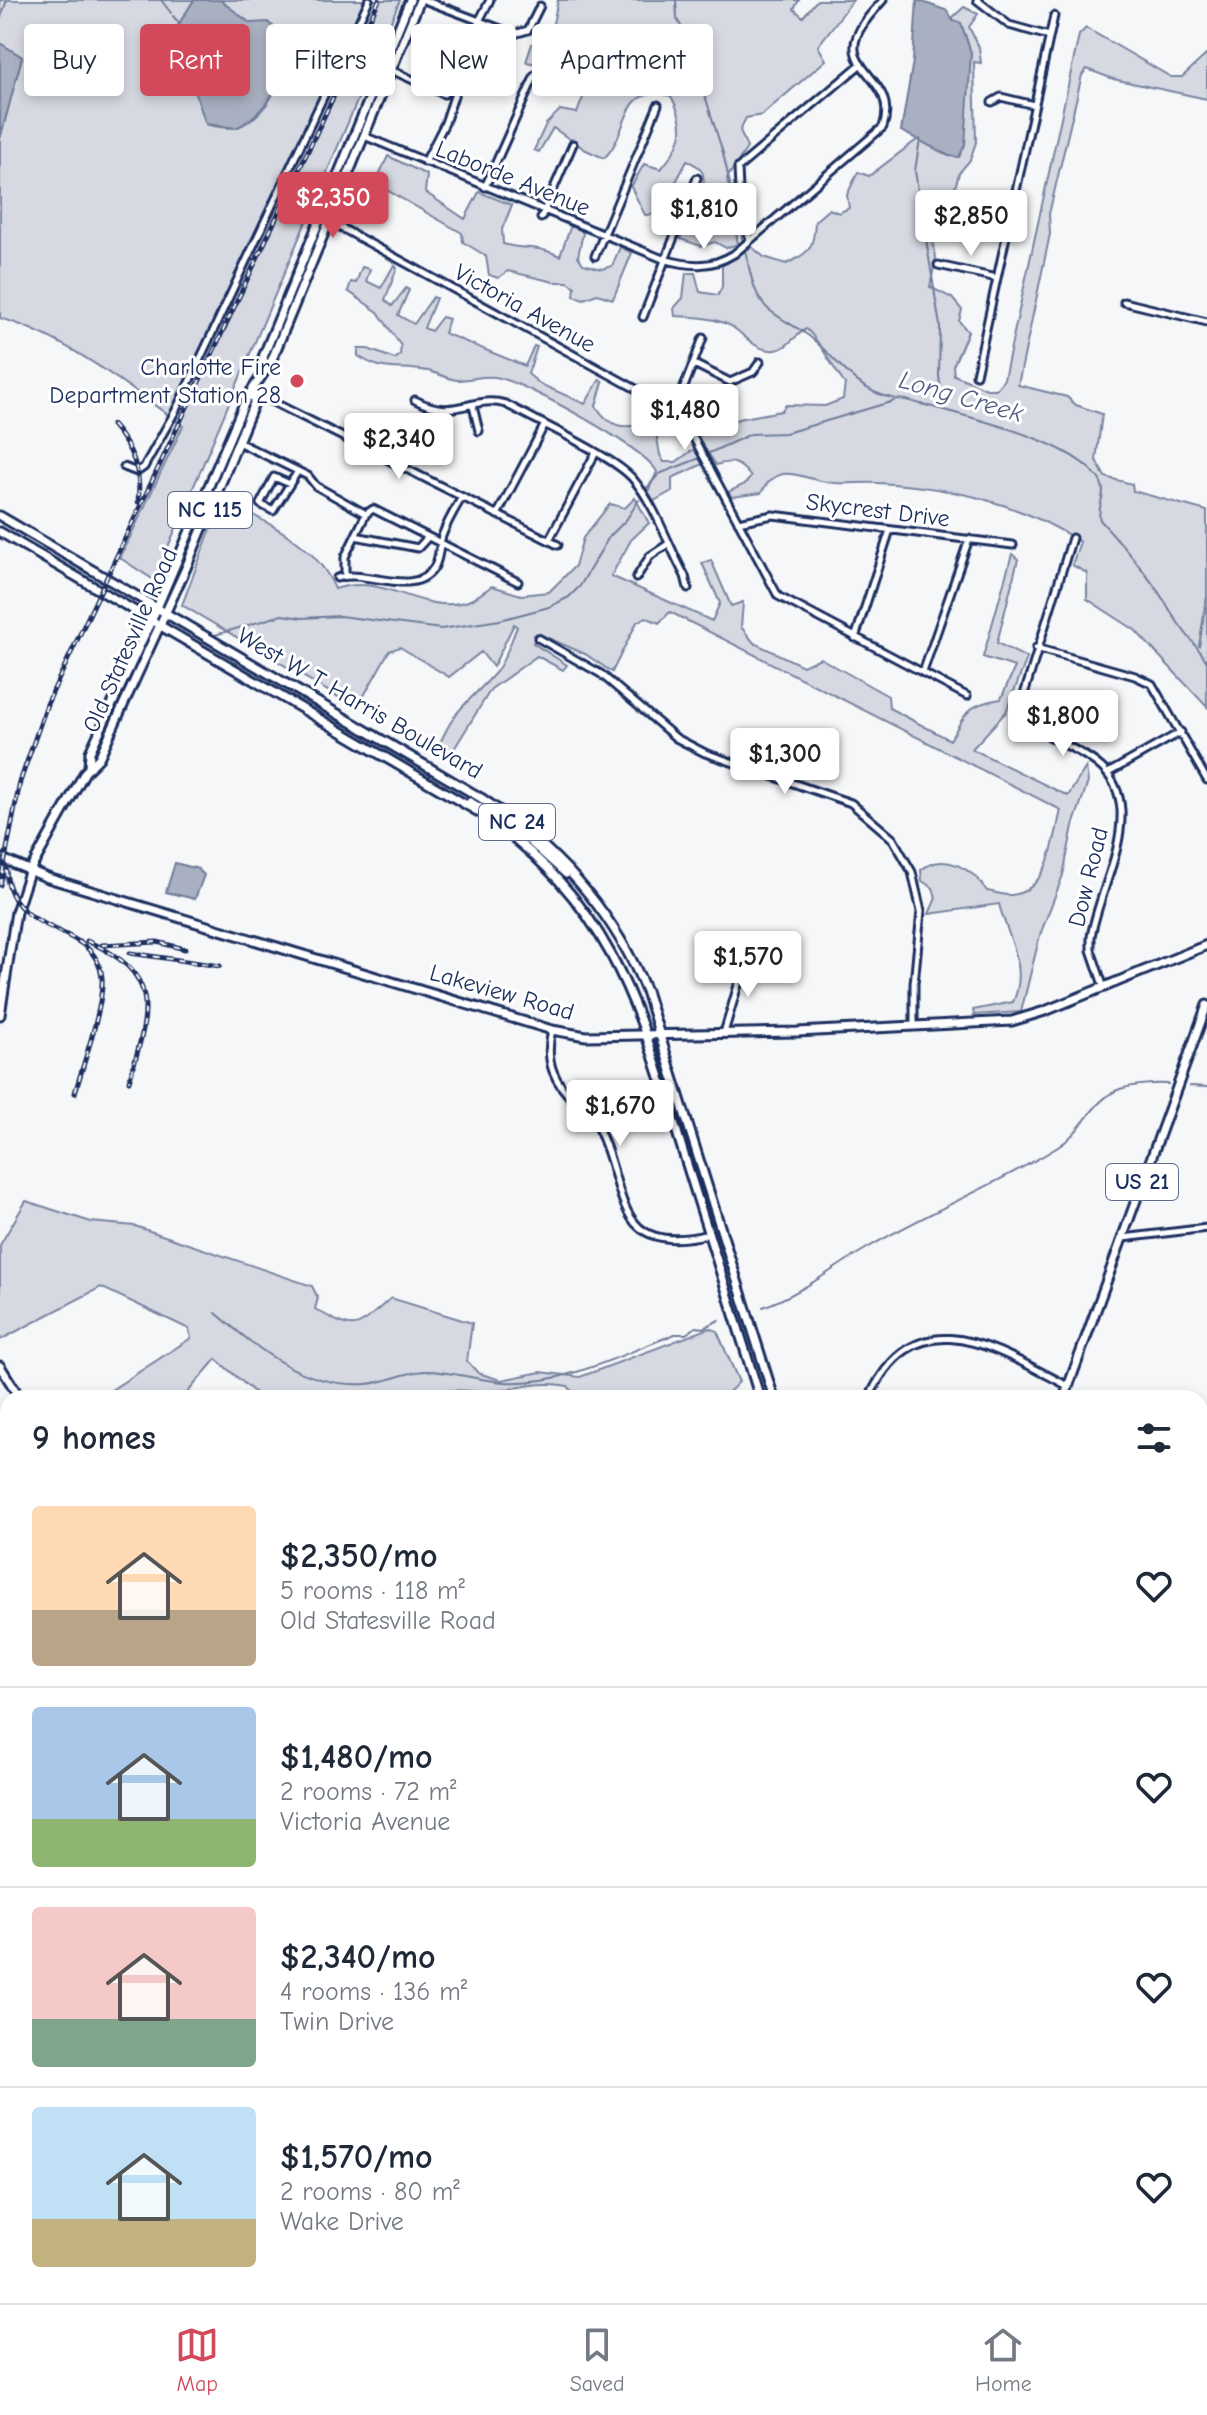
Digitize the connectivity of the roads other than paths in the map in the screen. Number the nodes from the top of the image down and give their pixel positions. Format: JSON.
{"nodes":[{"id":1,"x":369,"y":0,"type":"edge"},
{"id":2,"x":410,"y":0,"type":"edge"},
{"id":3,"x":422,"y":0,"type":"edge"},
{"id":4,"x":490,"y":0,"type":"edge"},
{"id":5,"x":883,"y":0,"type":"edge"},
{"id":6,"x":977,"y":0,"type":"edge"},
{"id":7,"x":540,"y":6,"type":"dead end"},
{"id":8,"x":1054,"y":16,"type":"dead end"},
{"id":9,"x":479,"y":21,"type":"junction"},
{"id":10,"x":1050,"y":36,"type":"junction"},
{"id":11,"x":395,"y":61,"type":"edge"},
{"id":12,"x":861,"y":64,"type":"junction"},
{"id":13,"x":532,"y":82,"type":"edge"},
{"id":14,"x":380,"y":96,"type":"edge"},
{"id":15,"x":992,"y":102,"type":"dead end"},
{"id":16,"x":658,"y":105,"type":"dead end"},
{"id":17,"x":1034,"y":105,"type":"junction"},
{"id":18,"x":364,"y":136,"type":"junction"},
{"id":19,"x":573,"y":144,"type":"dead end"},
{"id":20,"x":425,"y":162,"type":"junction"},
{"id":21,"x":697,"y":178,"type":"dead end"},
{"id":22,"x":485,"y":187,"type":"junction"},
{"id":23,"x":966,"y":194,"type":"dead end"},
{"id":24,"x":1013,"y":205,"type":"junction"},
{"id":25,"x":544,"y":210,"type":"junction"},
{"id":26,"x":541,"y":218,"type":"dead end"},
{"id":27,"x":324,"y":219,"type":"junction"},
{"id":28,"x":604,"y":234,"type":"junction"},
{"id":29,"x":751,"y":241,"type":"junction"},
{"id":30,"x":595,"y":256,"type":"dead end"},
{"id":31,"x":663,"y":259,"type":"junction"},
{"id":32,"x":938,"y":265,"type":"dead end"},
{"id":33,"x":997,"y":278,"type":"junction"},
{"id":34,"x":1124,"y":302,"type":"dead end"},
{"id":35,"x":643,"y":317,"type":"dead end"},
{"id":36,"x":1207,"y":322,"type":"edge"},
{"id":37,"x":703,"y":338,"type":"dead end"},
{"id":38,"x":760,"y":362,"type":"dead end"},
{"id":39,"x":694,"y":364,"type":"junction"},
{"id":40,"x":976,"y":375,"type":"dead end"},
{"id":41,"x":253,"y":392,"type":"junction"},
{"id":42,"x":415,"y":400,"type":"dead end"},
{"id":43,"x":473,"y":406,"type":"junction"},
{"id":44,"x":674,"y":413,"type":"junction"},
{"id":45,"x":544,"y":426,"type":"junction"},
{"id":46,"x":479,"y":431,"type":"dead end"},
{"id":47,"x":238,"y":442,"type":"junction"},
{"id":48,"x":595,"y":454,"type":"junction"},
{"id":49,"x":124,"y":467,"type":"dead end"},
{"id":50,"x":298,"y":471,"type":"junction"},
{"id":51,"x":290,"y":484,"type":"junction"},
{"id":52,"x":462,"y":497,"type":"junction"},
{"id":53,"x":366,"y":514,"type":"junction"},
{"id":54,"x":497,"y":515,"type":"junction"},
{"id":55,"x":0,"y":516,"type":"edge"},
{"id":56,"x":738,"y":522,"type":"junction"},
{"id":57,"x":890,"y":530,"type":"junction"},
{"id":58,"x":0,"y":532,"type":"edge"},
{"id":59,"x":355,"y":536,"type":"junction"},
{"id":60,"x":428,"y":537,"type":"junction"},
{"id":61,"x":1072,"y":538,"type":"dead end"},
{"id":62,"x":969,"y":539,"type":"junction"},
{"id":63,"x":549,"y":540,"type":"junction"},
{"id":64,"x":440,"y":543,"type":"junction"},
{"id":65,"x":668,"y":544,"type":"junction"},
{"id":66,"x":558,"y":545,"type":"dead end"},
{"id":67,"x":1013,"y":545,"type":"dead end"},
{"id":68,"x":345,"y":575,"type":"junction"},
{"id":69,"x":337,"y":578,"type":"dead end"},
{"id":70,"x":636,"y":578,"type":"dead end"},
{"id":71,"x":518,"y":582,"type":"dead end"},
{"id":72,"x":688,"y":588,"type":"dead end"},
{"id":73,"x":157,"y":608,"type":"junction"},
{"id":74,"x":166,"y":613,"type":"junction"},
{"id":75,"x":152,"y":621,"type":"junction"},
{"id":76,"x":160,"y":626,"type":"junction"},
{"id":77,"x":538,"y":638,"type":"dead end"},
{"id":78,"x":855,"y":638,"type":"junction"},
{"id":79,"x":1036,"y":648,"type":"junction"},
{"id":80,"x":923,"y":672,"type":"junction"},
{"id":81,"x":126,"y":676,"type":"junction"},
{"id":82,"x":967,"y":696,"type":"dead end"},
{"id":83,"x":1181,"y":732,"type":"junction"},
{"id":84,"x":91,"y":765,"type":"junction"},
{"id":85,"x":1108,"y":773,"type":"junction"},
{"id":86,"x":1207,"y":780,"type":"edge"},
{"id":87,"x":432,"y":785,"type":"junction"},
{"id":88,"x":522,"y":826,"type":"junction"},
{"id":89,"x":509,"y":833,"type":"junction"},
{"id":90,"x":0,"y":858,"type":"edge"},
{"id":91,"x":29,"y":872,"type":"junction"},
{"id":92,"x":586,"y":890,"type":"junction"},
{"id":93,"x":1207,"y":945,"type":"edge"},
{"id":94,"x":745,"y":961,"type":"dead end"},
{"id":95,"x":1104,"y":988,"type":"junction"},
{"id":96,"x":1207,"y":1005,"type":"edge"},
{"id":97,"x":0,"y":1015,"type":"edge"},
{"id":98,"x":914,"y":1026,"type":"junction"},
{"id":99,"x":552,"y":1030,"type":"junction"},
{"id":100,"x":724,"y":1033,"type":"junction"},
{"id":101,"x":648,"y":1036,"type":"junction"},
{"id":102,"x":662,"y":1036,"type":"junction"},
{"id":103,"x":1207,"y":1228,"type":"edge"},
{"id":104,"x":709,"y":1234,"type":"junction"},
{"id":105,"x":1122,"y":1238,"type":"junction"},
{"id":106,"x":0,"y":1366,"type":"edge"},
{"id":107,"x":1068,"y":1386,"type":"junction"},
{"id":108,"x":15,"y":1390,"type":"edge"},
{"id":109,"x":758,"y":1390,"type":"edge"},
{"id":110,"x":772,"y":1390,"type":"edge"},
{"id":111,"x":874,"y":1390,"type":"edge"},
{"id":112,"x":1067,"y":1390,"type":"edge"}],
"edges":[{"from":1,"to":49,"type":"street"},
{"from":2,"to":27,"type":"main road","name":"Old Statesville Road","number":"NC 115"},
{"from":3,"to":9,"type":"street"},
{"from":3,"to":11,"type":"main road","name":"Old Statesville Road","number":"NC 115"},
{"from":4,"to":9,"type":"street"},
{"from":5,"to":12,"type":"street"},
{"from":6,"to":10,"type":"street"},
{"from":7,"to":9,"type":"street"},
{"from":8,"to":10,"type":"street"},
{"from":9,"to":20,"type":"street"},
{"from":10,"to":17,"type":"street"},
{"from":12,"to":29,"type":"street"},
{"from":12,"to":29,"type":"street","name":"Laborde Avenue"},
{"from":13,"to":22,"type":"street"},
{"from":14,"to":18,"type":"main road","name":"Old Statesville Road","number":"NC 115"},
{"from":15,"to":17,"type":"street"},
{"from":16,"to":28,"type":"street"},
{"from":17,"to":24,"type":"street"},
{"from":18,"to":20,"type":"street","name":"Laborde Avenue"},
{"from":18,"to":27,"type":"main road","name":"Old Statesville Road","number":"NC 115"},
{"from":19,"to":25,"type":"street"},
{"from":20,"to":22,"type":"street","name":"Laborde Avenue"},
{"from":21,"to":31,"type":"street"},
{"from":22,"to":25,"type":"street","name":"Laborde Avenue"},
{"from":23,"to":24,"type":"street"},
{"from":24,"to":33,"type":"street"},
{"from":25,"to":26,"type":"street"},
{"from":25,"to":28,"type":"street","name":"Laborde Avenue"},
{"from":27,"to":41,"type":"main road","name":"Old Statesville Road","number":"NC 115"},
{"from":27,"to":44,"type":"street","name":"Victoria Avenue"},
{"from":28,"to":30,"type":"street"},
{"from":28,"to":31,"type":"street","name":"Laborde Avenue"},
{"from":29,"to":31,"type":"street","name":"Laborde Avenue"},
{"from":31,"to":35,"type":"street"},
{"from":32,"to":33,"type":"street"},
{"from":33,"to":40,"type":"street"},
{"from":34,"to":36,"type":"street"},
{"from":37,"to":39,"type":"street"},
{"from":38,"to":39,"type":"street"},
{"from":39,"to":44,"type":"street"},
{"from":41,"to":47,"type":"main road","name":"Old Statesville Road","number":"NC 115"},
{"from":41,"to":52,"type":"street"},
{"from":41,"to":73,"type":"main road","name":"Old Statesville Road","number":"NC 115"},
{"from":42,"to":43,"type":"street"},
{"from":43,"to":45,"type":"street"},
{"from":43,"to":46,"type":"street"},
{"from":44,"to":56,"type":"street","name":"Victoria Avenue"},
{"from":45,"to":48,"type":"street"},
{"from":45,"to":54,"type":"street"},
{"from":47,"to":50,"type":"street"},
{"from":47,"to":74,"type":"main road","name":"Old Statesville Road","number":"NC 115"},
{"from":48,"to":63,"type":"street"},
{"from":48,"to":65,"type":"street"},
{"from":50,"to":51,"type":"street"},
{"from":50,"to":53,"type":"street"},
{"from":51,"to":51,"type":"street"},
{"from":52,"to":54,"type":"street"},
{"from":52,"to":64,"type":"street"},
{"from":53,"to":59,"type":"street"},
{"from":53,"to":60,"type":"street"},
{"from":54,"to":63,"type":"street"},
{"from":55,"to":73,"type":"main road","name":"West W T Harris Boulevard","number":"NC 24"},
{"from":56,"to":57,"type":"street","name":"Skycrest Drive"},
{"from":56,"to":78,"type":"street","name":"Victoria Avenue"},
{"from":57,"to":62,"type":"street","name":"Skycrest Drive"},
{"from":57,"to":78,"type":"street"},
{"from":58,"to":75,"type":"main road","name":"West W T Harris Boulevard","number":"NC 24"},
{"from":59,"to":60,"type":"street"},
{"from":59,"to":68,"type":"street"},
{"from":60,"to":64,"type":"street"},
{"from":61,"to":79,"type":"street"},
{"from":62,"to":67,"type":"street","name":"Skycrest Drive"},
{"from":62,"to":80,"type":"street"},
{"from":63,"to":66,"type":"street"},
{"from":64,"to":68,"type":"street"},
{"from":64,"to":71,"type":"street"},
{"from":65,"to":70,"type":"street"},
{"from":65,"to":72,"type":"street"},
{"from":68,"to":69,"type":"street"},
{"from":73,"to":74,"type":"main road","name":"West W T Harris Boulevard","number":"NC 24"},
{"from":73,"to":75,"type":"main road","name":"Old Statesville Road","number":"NC 115"},
{"from":74,"to":76,"type":"main road","name":"Old Statesville Road","number":"NC 115"},
{"from":74,"to":88,"type":"main road","name":"West W T Harris Boulevard","number":"NC 24"},
{"from":75,"to":76,"type":"main road","name":"West W T Harris Boulevard","number":"NC 24"},
{"from":75,"to":81,"type":"main road","name":"Old Statesville Road","number":"NC 115"},
{"from":76,"to":84,"type":"main road","name":"Old Statesville Road","number":"NC 115"},
{"from":76,"to":87,"type":"main road","name":"West W T Harris Boulevard","number":"NC 24"},
{"from":77,"to":98,"type":"street"},
{"from":78,"to":80,"type":"street","name":"Victoria Avenue"},
{"from":79,"to":83,"type":"street"},
{"from":79,"to":85,"type":"street"},
{"from":80,"to":82,"type":"street","name":"Victoria Avenue"},
{"from":81,"to":84,"type":"main road"},
{"from":81,"to":84,"type":"main road","name":"Old Statesville Road","number":"NC 115"},
{"from":83,"to":85,"type":"street"},
{"from":83,"to":86,"type":"street"},
{"from":84,"to":91,"type":"main road","name":"Old Statesville Road","number":"NC 115"},
{"from":85,"to":95,"type":"street","name":"Dow Road"},
{"from":87,"to":88,"type":"main road"},
{"from":87,"to":89,"type":"main road","name":"West W T Harris Boulevard","number":"NC 24"},
{"from":88,"to":92,"type":"main road","name":"West W T Harris Boulevard","number":"NC 24"},
{"from":89,"to":92,"type":"main road"},
{"from":89,"to":101,"type":"main road","name":"West W T Harris Boulevard","number":"NC 24"},
{"from":90,"to":91,"type":"main road","name":"Lakeview Road"},
{"from":91,"to":97,"type":"main road","name":"Old Statesville Road","number":"NC 115"},
{"from":91,"to":99,"type":"main road","name":"Lakeview Road"},
{"from":92,"to":102,"type":"main road","name":"West W T Harris Boulevard","number":"NC 24"},
{"from":93,"to":95,"type":"main road","name":"Lakeview Road"},
{"from":94,"to":100,"type":"street"},
{"from":95,"to":98,"type":"main road","name":"Lakeview Road"},
{"from":96,"to":105,"type":"main road","number":"US 21"},
{"from":98,"to":100,"type":"main road","name":"Lakeview Road"},
{"from":99,"to":101,"type":"main road","name":"Lakeview Road"},
{"from":99,"to":104,"type":"street"},
{"from":100,"to":102,"type":"main road","name":"Lakeview Road"},
{"from":101,"to":102,"type":"main road","name":"Lakeview Road"},
{"from":101,"to":104,"type":"main road","name":"West W T Harris Boulevard","number":"NC 24"},
{"from":102,"to":110,"type":"main road","name":"West W T Harris Boulevard","number":"NC 24"},
{"from":103,"to":105,"type":"street"},
{"from":104,"to":109,"type":"main road","name":"West W T Harris Boulevard","number":"NC 24"},
{"from":105,"to":107,"type":"main road","number":"US 21"},
{"from":106,"to":108,"type":"main road"},
{"from":107,"to":111,"type":"street"},
{"from":107,"to":112,"type":"main road","number":"US 21"}]}
